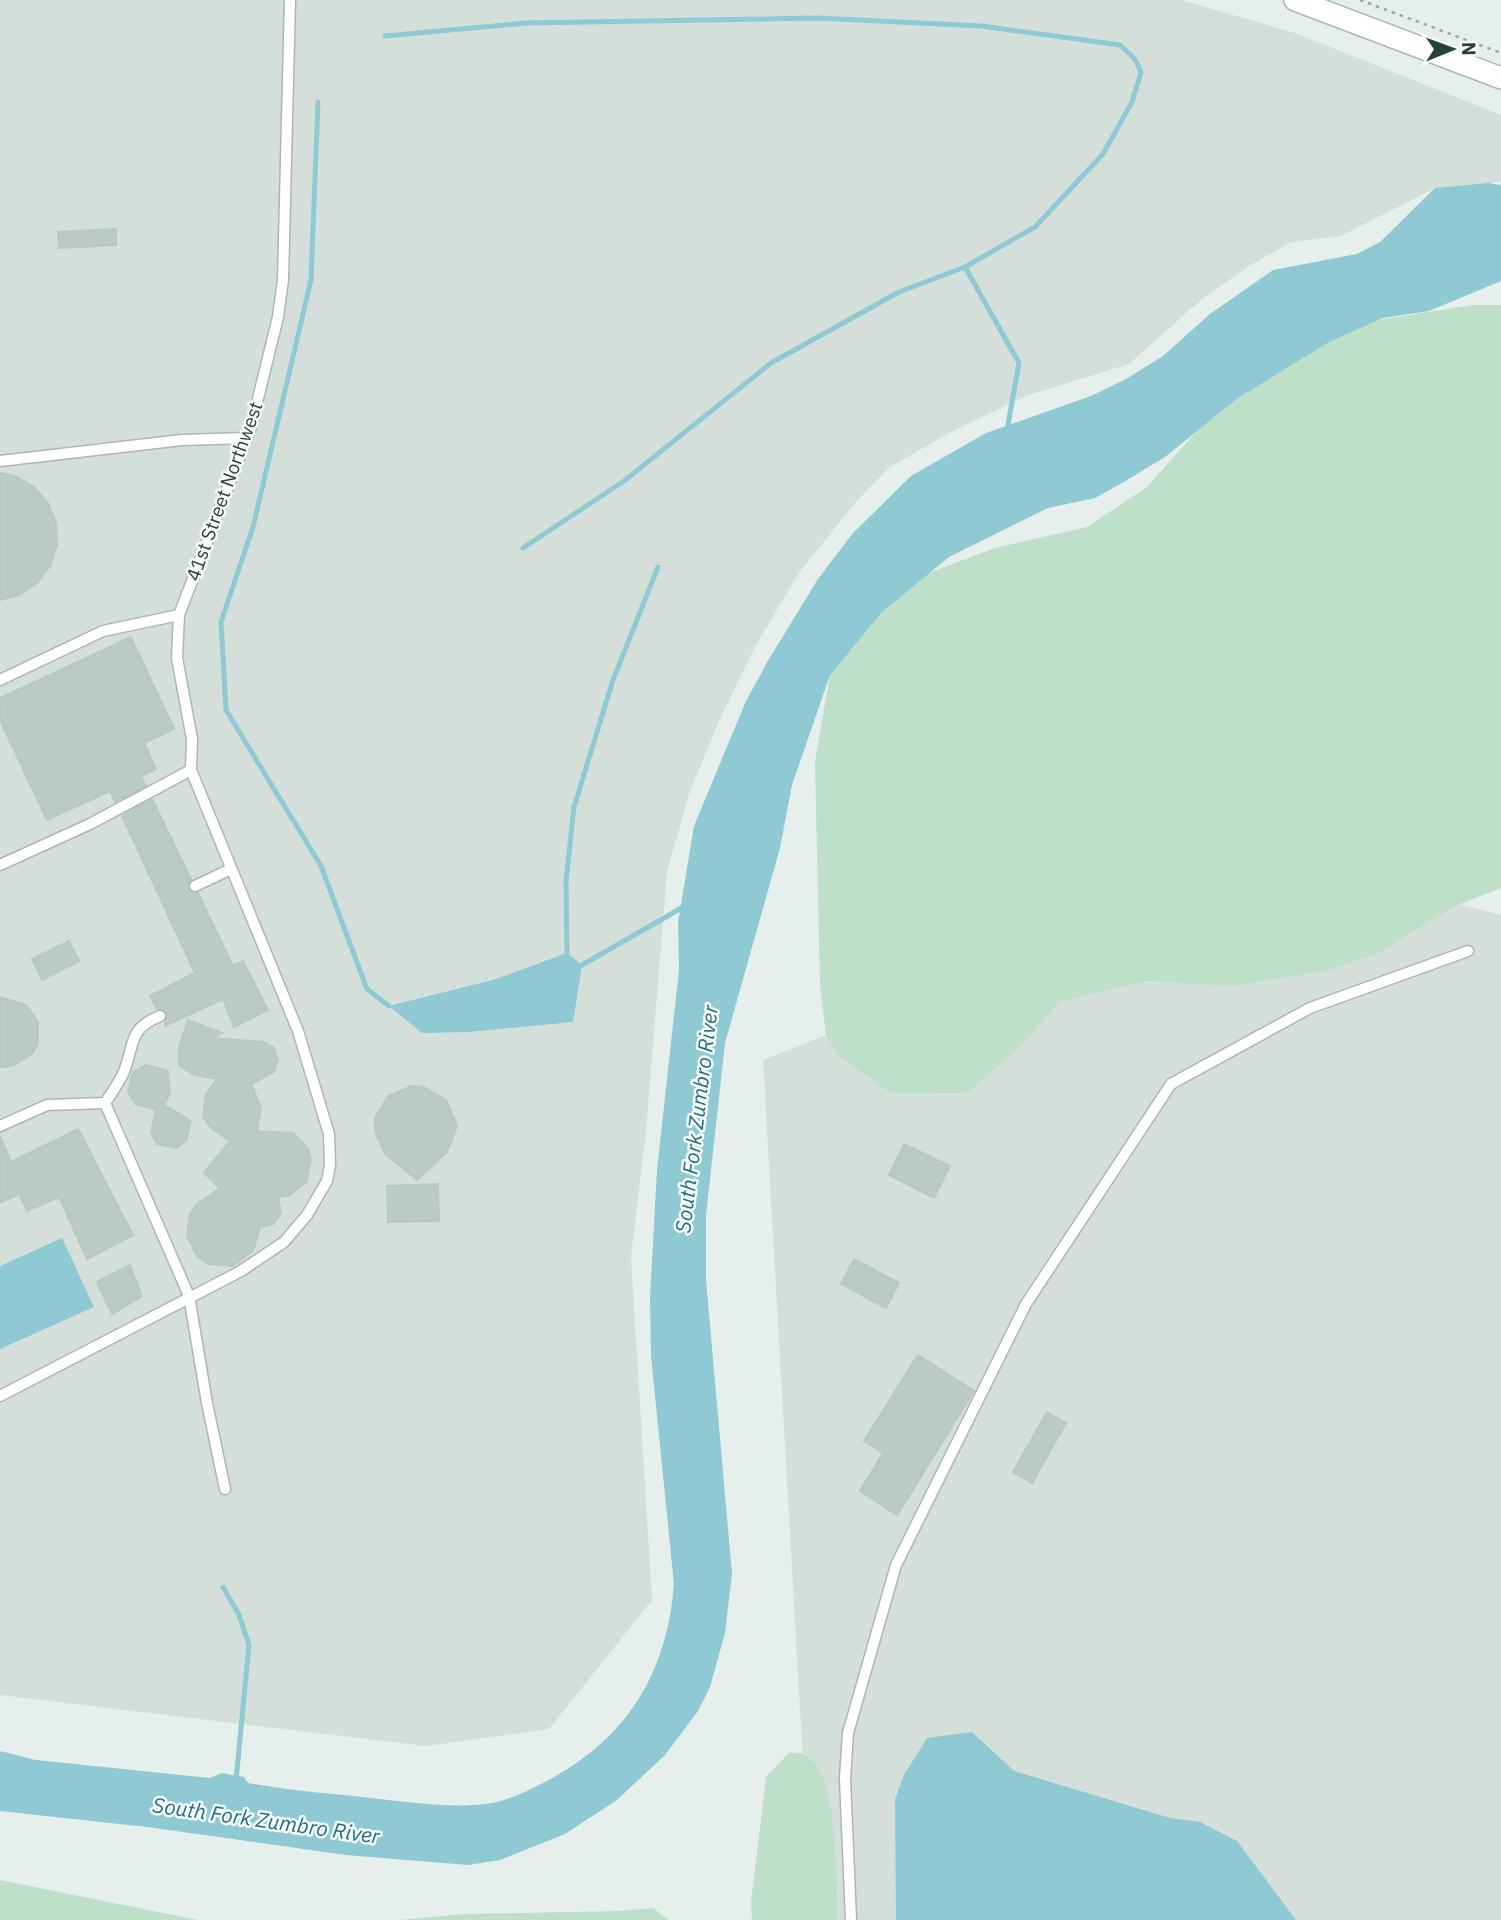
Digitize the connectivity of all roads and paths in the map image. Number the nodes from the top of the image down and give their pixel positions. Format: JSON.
{"nodes":[{"id":1,"x":290,"y":0,"type":"edge"},
{"id":2,"x":1295,"y":0,"type":"edge"},
{"id":3,"x":1360,"y":0,"type":"edge"},
{"id":4,"x":1501,"y":53,"type":"edge"},
{"id":5,"x":1501,"y":78,"type":"edge"},
{"id":6,"x":247,"y":438,"type":"junction"},
{"id":7,"x":0,"y":461,"type":"edge"},
{"id":8,"x":179,"y":615,"type":"junction"},
{"id":9,"x":0,"y":680,"type":"edge"},
{"id":10,"x":191,"y":770,"type":"junction"},
{"id":11,"x":0,"y":865,"type":"edge"},
{"id":12,"x":231,"y":869,"type":"junction"},
{"id":13,"x":195,"y":886,"type":"dead end"},
{"id":14,"x":1468,"y":951,"type":"dead end"},
{"id":15,"x":160,"y":1016,"type":"dead end"},
{"id":16,"x":105,"y":1103,"type":"junction"},
{"id":17,"x":0,"y":1126,"type":"edge"},
{"id":18,"x":189,"y":1296,"type":"junction"},
{"id":19,"x":0,"y":1396,"type":"edge"},
{"id":20,"x":225,"y":1489,"type":"dead end"},
{"id":21,"x":851,"y":1920,"type":"edge"}],
"edges":[{"from":1,"to":6,"type":"lane","name":"41st Street Northwest"},
{"from":2,"to":5,"type":"main road"},
{"from":3,"to":4,"type":"path"},
{"from":6,"to":7,"type":"lane"},
{"from":6,"to":8,"type":"lane","name":"41st Street Northwest"},
{"from":8,"to":9,"type":"lane"},
{"from":8,"to":10,"type":"lane","name":"41st Street Northwest"},
{"from":10,"to":11,"type":"lane"},
{"from":10,"to":12,"type":"lane"},
{"from":12,"to":13,"type":"lane"},
{"from":12,"to":18,"type":"lane"},
{"from":14,"to":21,"type":"lane"},
{"from":15,"to":16,"type":"lane"},
{"from":16,"to":17,"type":"lane"},
{"from":16,"to":18,"type":"lane"},
{"from":18,"to":19,"type":"lane"},
{"from":18,"to":20,"type":"lane"}]}
